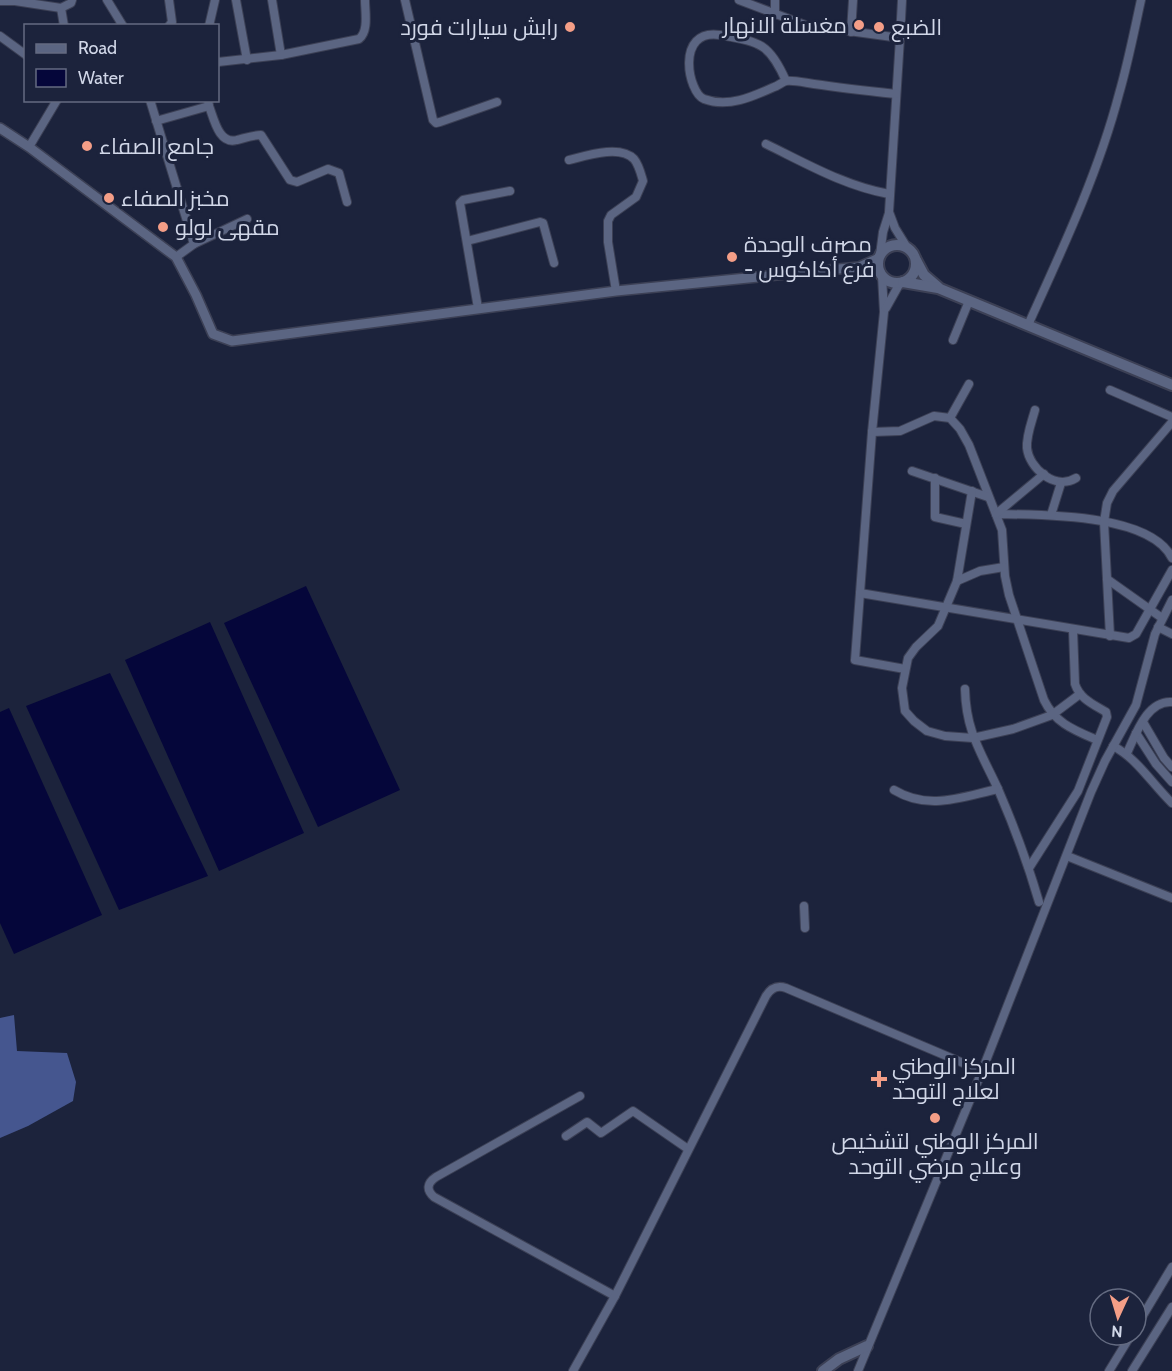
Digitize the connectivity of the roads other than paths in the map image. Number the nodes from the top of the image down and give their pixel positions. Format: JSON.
{"nodes":[{"id":1,"x":72,"y":0,"type":"edge"},
{"id":2,"x":107,"y":0,"type":"edge"},
{"id":3,"x":169,"y":0,"type":"edge"},
{"id":4,"x":214,"y":0,"type":"edge"},
{"id":5,"x":236,"y":0,"type":"edge"},
{"id":6,"x":272,"y":0,"type":"edge"},
{"id":7,"x":365,"y":0,"type":"edge"},
{"id":8,"x":405,"y":0,"type":"edge"},
{"id":9,"x":739,"y":0,"type":"edge"},
{"id":10,"x":775,"y":0,"type":"edge"},
{"id":11,"x":853,"y":0,"type":"edge"},
{"id":12,"x":902,"y":0,"type":"edge"},
{"id":13,"x":1140,"y":0,"type":"edge"},
{"id":14,"x":0,"y":1,"type":"edge"},
{"id":15,"x":15,"y":1,"type":"edge"},
{"id":16,"x":61,"y":8,"type":"junction"},
{"id":17,"x":775,"y":15,"type":"junction"},
{"id":18,"x":64,"y":24,"type":"edge"},
{"id":19,"x":122,"y":24,"type":"edge"},
{"id":20,"x":170,"y":24,"type":"edge"},
{"id":21,"x":209,"y":24,"type":"edge"},
{"id":22,"x":851,"y":32,"type":"junction"},
{"id":23,"x":0,"y":36,"type":"edge"},
{"id":24,"x":900,"y":38,"type":"junction"},
{"id":25,"x":24,"y":54,"type":"edge"},
{"id":26,"x":281,"y":55,"type":"junction"},
{"id":27,"x":247,"y":60,"type":"junction"},
{"id":28,"x":219,"y":62,"type":"edge"},
{"id":29,"x":786,"y":81,"type":"junction"},
{"id":30,"x":896,"y":94,"type":"junction"},
{"id":31,"x":56,"y":102,"type":"edge"},
{"id":32,"x":151,"y":102,"type":"edge"},
{"id":33,"x":497,"y":102,"type":"dead end"},
{"id":34,"x":208,"y":104,"type":"edge"},
{"id":35,"x":156,"y":121,"type":"junction"},
{"id":36,"x":0,"y":128,"type":"edge"},
{"id":37,"x":766,"y":144,"type":"dead end"},
{"id":38,"x":29,"y":147,"type":"junction"},
{"id":39,"x":569,"y":160,"type":"dead end"},
{"id":40,"x":510,"y":191,"type":"dead end"},
{"id":41,"x":889,"y":194,"type":"junction"},
{"id":42,"x":347,"y":202,"type":"dead end"},
{"id":43,"x":889,"y":212,"type":"junction"},
{"id":44,"x":247,"y":219,"type":"dead end"},
{"id":45,"x":467,"y":241,"type":"junction"},
{"id":46,"x":194,"y":244,"type":"junction"},
{"id":47,"x":911,"y":254,"type":"junction"},
{"id":48,"x":880,"y":256,"type":"junction"},
{"id":49,"x":176,"y":257,"type":"junction"},
{"id":50,"x":554,"y":263,"type":"dead end"},
{"id":51,"x":859,"y":267,"type":"junction"},
{"id":52,"x":881,"y":274,"type":"junction"},
{"id":53,"x":901,"y":282,"type":"junction"},
{"id":54,"x":938,"y":288,"type":"junction"},
{"id":55,"x":616,"y":291,"type":"junction"},
{"id":56,"x":969,"y":302,"type":"junction"},
{"id":57,"x":478,"y":308,"type":"junction"},
{"id":58,"x":884,"y":312,"type":"junction"},
{"id":59,"x":1028,"y":325,"type":"junction"},
{"id":60,"x":953,"y":340,"type":"dead end"},
{"id":61,"x":969,"y":384,"type":"dead end"},
{"id":62,"x":1172,"y":385,"type":"edge"},
{"id":63,"x":1110,"y":390,"type":"dead end"},
{"id":64,"x":1035,"y":410,"type":"dead end"},
{"id":65,"x":1172,"y":417,"type":"edge"},
{"id":66,"x":950,"y":418,"type":"junction"},
{"id":67,"x":1172,"y":422,"type":"edge"},
{"id":68,"x":872,"y":432,"type":"junction"},
{"id":69,"x":912,"y":471,"type":"dead end"},
{"id":70,"x":1044,"y":474,"type":"junction"},
{"id":71,"x":935,"y":478,"type":"junction"},
{"id":72,"x":1076,"y":478,"type":"dead end"},
{"id":73,"x":1061,"y":483,"type":"junction"},
{"id":74,"x":972,"y":491,"type":"junction"},
{"id":75,"x":988,"y":497,"type":"junction"},
{"id":76,"x":996,"y":514,"type":"junction"},
{"id":77,"x":1051,"y":515,"type":"junction"},
{"id":78,"x":1104,"y":522,"type":"junction"},
{"id":79,"x":966,"y":524,"type":"junction"},
{"id":80,"x":1172,"y":558,"type":"edge"},
{"id":81,"x":1004,"y":567,"type":"junction"},
{"id":82,"x":1172,"y":570,"type":"edge"},
{"id":83,"x":1107,"y":579,"type":"junction"},
{"id":84,"x":957,"y":581,"type":"junction"},
{"id":85,"x":860,"y":593,"type":"junction"},
{"id":86,"x":1172,"y":600,"type":"edge"},
{"id":87,"x":947,"y":608,"type":"junction"},
{"id":88,"x":1150,"y":610,"type":"junction"},
{"id":89,"x":1162,"y":618,"type":"junction"},
{"id":90,"x":1017,"y":620,"type":"junction"},
{"id":91,"x":1158,"y":627,"type":"junction"},
{"id":92,"x":1073,"y":630,"type":"junction"},
{"id":93,"x":1172,"y":634,"type":"edge"},
{"id":94,"x":1110,"y":636,"type":"junction"},
{"id":95,"x":905,"y":669,"type":"junction"},
{"id":96,"x":965,"y":689,"type":"dead end"},
{"id":97,"x":1080,"y":694,"type":"junction"},
{"id":98,"x":1172,"y":702,"type":"edge"},
{"id":99,"x":1052,"y":715,"type":"junction"},
{"id":100,"x":1143,"y":722,"type":"junction"},
{"id":101,"x":1136,"y":733,"type":"junction"},
{"id":102,"x":973,"y":738,"type":"junction"},
{"id":103,"x":1097,"y":740,"type":"junction"},
{"id":104,"x":1113,"y":746,"type":"junction"},
{"id":105,"x":1127,"y":753,"type":"junction"},
{"id":106,"x":1164,"y":758,"type":"junction"},
{"id":107,"x":1156,"y":764,"type":"junction"},
{"id":108,"x":1172,"y":767,"type":"edge"},
{"id":109,"x":1172,"y":782,"type":"edge"},
{"id":110,"x":998,"y":789,"type":"junction"},
{"id":111,"x":894,"y":790,"type":"dead end"},
{"id":112,"x":1172,"y":803,"type":"edge"},
{"id":113,"x":1067,"y":856,"type":"junction"},
{"id":114,"x":1029,"y":868,"type":"junction"},
{"id":115,"x":1172,"y":898,"type":"edge"},
{"id":116,"x":1039,"y":902,"type":"dead end"},
{"id":117,"x":804,"y":906,"type":"dead end"},
{"id":118,"x":805,"y":928,"type":"dead end"},
{"id":119,"x":982,"y":1071,"type":"junction"},
{"id":120,"x":580,"y":1096,"type":"dead end"},
{"id":121,"x":566,"y":1136,"type":"dead end"},
{"id":122,"x":688,"y":1149,"type":"junction"},
{"id":123,"x":1172,"y":1267,"type":"edge"},
{"id":124,"x":615,"y":1296,"type":"junction"},
{"id":125,"x":1148,"y":1307,"type":"edge"},
{"id":126,"x":1172,"y":1307,"type":"edge"},
{"id":127,"x":867,"y":1346,"type":"junction"},
{"id":128,"x":1124,"y":1347,"type":"edge"},
{"id":129,"x":573,"y":1371,"type":"edge"},
{"id":130,"x":822,"y":1371,"type":"edge"},
{"id":131,"x":858,"y":1371,"type":"edge"},
{"id":132,"x":1109,"y":1371,"type":"edge"},
{"id":133,"x":1132,"y":1371,"type":"edge"}],
"edges":[{"from":1,"to":16,"type":"street"},
{"from":2,"to":19,"type":"street"},
{"from":3,"to":20,"type":"street"},
{"from":4,"to":21,"type":"street"},
{"from":5,"to":27,"type":"street"},
{"from":6,"to":26,"type":"street"},
{"from":7,"to":26,"type":"street"},
{"from":8,"to":33,"type":"street"},
{"from":9,"to":17,"type":"street"},
{"from":10,"to":17,"type":"street"},
{"from":11,"to":22,"type":"street"},
{"from":12,"to":24,"type":"street"},
{"from":13,"to":59,"type":"street"},
{"from":14,"to":15,"type":"street"},
{"from":15,"to":16,"type":"street"},
{"from":16,"to":18,"type":"street"},
{"from":17,"to":22,"type":"street"},
{"from":22,"to":24,"type":"street"},
{"from":23,"to":25,"type":"street"},
{"from":24,"to":30,"type":"street"},
{"from":26,"to":27,"type":"street"},
{"from":27,"to":28,"type":"street"},
{"from":29,"to":29,"type":"street"},
{"from":29,"to":30,"type":"street"},
{"from":30,"to":41,"type":"street"},
{"from":31,"to":38,"type":"street"},
{"from":32,"to":35,"type":"street"},
{"from":34,"to":35,"type":"street"},
{"from":34,"to":42,"type":"street"},
{"from":35,"to":46,"type":"street"},
{"from":36,"to":38,"type":"street"},
{"from":37,"to":41,"type":"street"},
{"from":38,"to":49,"type":"street"},
{"from":39,"to":55,"type":"street"},
{"from":40,"to":45,"type":"street"},
{"from":41,"to":43,"type":"street"},
{"from":43,"to":47,"type":"street"},
{"from":43,"to":48,"type":"street"},
{"from":44,"to":46,"type":"street"},
{"from":45,"to":50,"type":"street"},
{"from":45,"to":57,"type":"street"},
{"from":46,"to":49,"type":"street"},
{"from":47,"to":48,"type":"main road"},
{"from":47,"to":53,"type":"main road"},
{"from":47,"to":54,"type":"main road"},
{"from":48,"to":51,"type":"street"},
{"from":48,"to":52,"type":"main road"},
{"from":49,"to":57,"type":"street"},
{"from":51,"to":52,"type":"street"},
{"from":51,"to":55,"type":"street"},
{"from":52,"to":53,"type":"main road"},
{"from":52,"to":58,"type":"street"},
{"from":53,"to":54,"type":"main road"},
{"from":53,"to":58,"type":"street"},
{"from":54,"to":56,"type":"main road"},
{"from":55,"to":57,"type":"street"},
{"from":56,"to":59,"type":"main road"},
{"from":56,"to":60,"type":"street"},
{"from":58,"to":68,"type":"street"},
{"from":59,"to":62,"type":"main road"},
{"from":61,"to":66,"type":"street"},
{"from":63,"to":65,"type":"street"},
{"from":64,"to":70,"type":"street"},
{"from":66,"to":68,"type":"street"},
{"from":66,"to":75,"type":"street"},
{"from":67,"to":78,"type":"street"},
{"from":68,"to":85,"type":"street"},
{"from":69,"to":71,"type":"street"},
{"from":70,"to":73,"type":"street"},
{"from":70,"to":76,"type":"street"},
{"from":71,"to":74,"type":"street"},
{"from":71,"to":79,"type":"street"},
{"from":72,"to":73,"type":"street"},
{"from":73,"to":77,"type":"street"},
{"from":74,"to":75,"type":"street"},
{"from":74,"to":79,"type":"street"},
{"from":75,"to":76,"type":"street"},
{"from":76,"to":77,"type":"street"},
{"from":76,"to":81,"type":"street"},
{"from":77,"to":78,"type":"street"},
{"from":78,"to":80,"type":"street"},
{"from":78,"to":83,"type":"street"},
{"from":79,"to":84,"type":"street"},
{"from":81,"to":84,"type":"street"},
{"from":81,"to":90,"type":"street"},
{"from":82,"to":88,"type":"street"},
{"from":83,"to":88,"type":"street"},
{"from":83,"to":94,"type":"street"},
{"from":84,"to":87,"type":"street"},
{"from":85,"to":87,"type":"street"},
{"from":85,"to":95,"type":"street"},
{"from":86,"to":89,"type":"street"},
{"from":87,"to":90,"type":"street"},
{"from":87,"to":95,"type":"street"},
{"from":88,"to":89,"type":"street"},
{"from":88,"to":94,"type":"street"},
{"from":89,"to":91,"type":"street"},
{"from":90,"to":92,"type":"street"},
{"from":90,"to":99,"type":"street"},
{"from":91,"to":93,"type":"street"},
{"from":91,"to":104,"type":"street"},
{"from":92,"to":94,"type":"street"},
{"from":92,"to":97,"type":"street"},
{"from":95,"to":102,"type":"street"},
{"from":96,"to":102,"type":"street"},
{"from":97,"to":99,"type":"street"},
{"from":97,"to":103,"type":"street"},
{"from":98,"to":100,"type":"street"},
{"from":99,"to":102,"type":"street"},
{"from":99,"to":103,"type":"street"},
{"from":100,"to":101,"type":"street"},
{"from":100,"to":106,"type":"street"},
{"from":101,"to":105,"type":"street"},
{"from":101,"to":107,"type":"street"},
{"from":102,"to":110,"type":"street"},
{"from":103,"to":114,"type":"street"},
{"from":104,"to":105,"type":"street"},
{"from":104,"to":113,"type":"street"},
{"from":105,"to":112,"type":"street"},
{"from":106,"to":107,"type":"street"},
{"from":106,"to":108,"type":"street"},
{"from":107,"to":109,"type":"street"},
{"from":110,"to":111,"type":"street"},
{"from":110,"to":114,"type":"street"},
{"from":113,"to":115,"type":"street"},
{"from":113,"to":119,"type":"street"},
{"from":114,"to":116,"type":"street"},
{"from":117,"to":118,"type":"street"},
{"from":119,"to":122,"type":"street"},
{"from":119,"to":127,"type":"street"},
{"from":120,"to":124,"type":"street"},
{"from":121,"to":122,"type":"street"},
{"from":122,"to":124,"type":"street"},
{"from":123,"to":125,"type":"street"},
{"from":124,"to":129,"type":"street"},
{"from":126,"to":133,"type":"street"},
{"from":127,"to":130,"type":"main road"},
{"from":127,"to":131,"type":"street"},
{"from":128,"to":132,"type":"street"}]}
